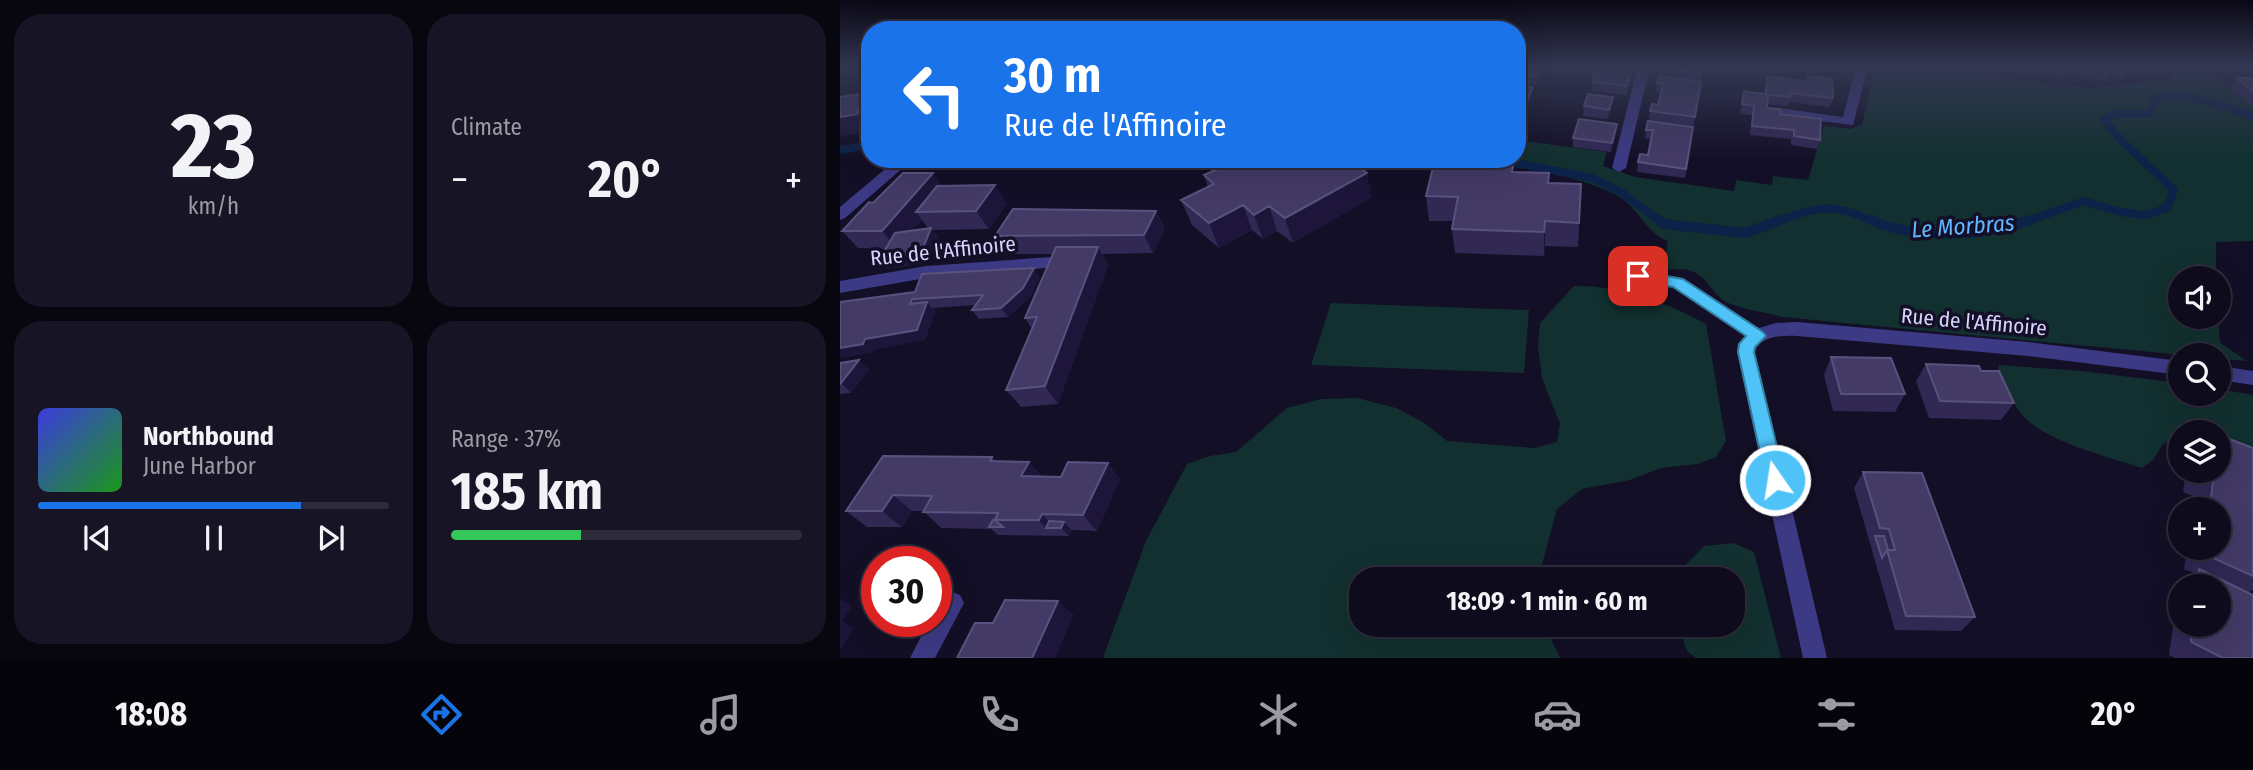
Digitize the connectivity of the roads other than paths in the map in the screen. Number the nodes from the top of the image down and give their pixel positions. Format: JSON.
{"nodes":[{"id":1,"x":1636,"y":97,"type":"edge"},
{"id":2,"x":1854,"y":97,"type":"edge"},
{"id":3,"x":1779,"y":112,"type":"edge"},
{"id":4,"x":895,"y":168,"type":"edge"},
{"id":5,"x":1619,"y":168,"type":"dead end"},
{"id":6,"x":840,"y":215,"type":"edge"},
{"id":7,"x":1051,"y":263,"type":"edge"},
{"id":8,"x":1638,"y":276,"type":"dead end"},
{"id":9,"x":840,"y":286,"type":"edge"},
{"id":10,"x":1760,"y":334,"type":"junction"},
{"id":11,"x":2168,"y":366,"type":"edge"},
{"id":12,"x":2231,"y":375,"type":"edge"},
{"id":13,"x":2253,"y":378,"type":"edge"},
{"id":14,"x":933,"y":637,"type":"edge"},
{"id":15,"x":922,"y":658,"type":"edge"},
{"id":16,"x":1815,"y":658,"type":"edge"}],
"edges":[{"from":1,"to":5,"type":"street"},
{"from":2,"to":3,"type":"street"},
{"from":4,"to":6,"type":"street"},
{"from":7,"to":9,"type":"street","name":"Rue de l'Affinoire"},
{"from":8,"to":10,"type":"street"},
{"from":10,"to":11,"type":"street","name":"Rue de l'Affinoire"},
{"from":10,"to":16,"type":"street"},
{"from":12,"to":13,"type":"street"},
{"from":14,"to":15,"type":"street"}]}
